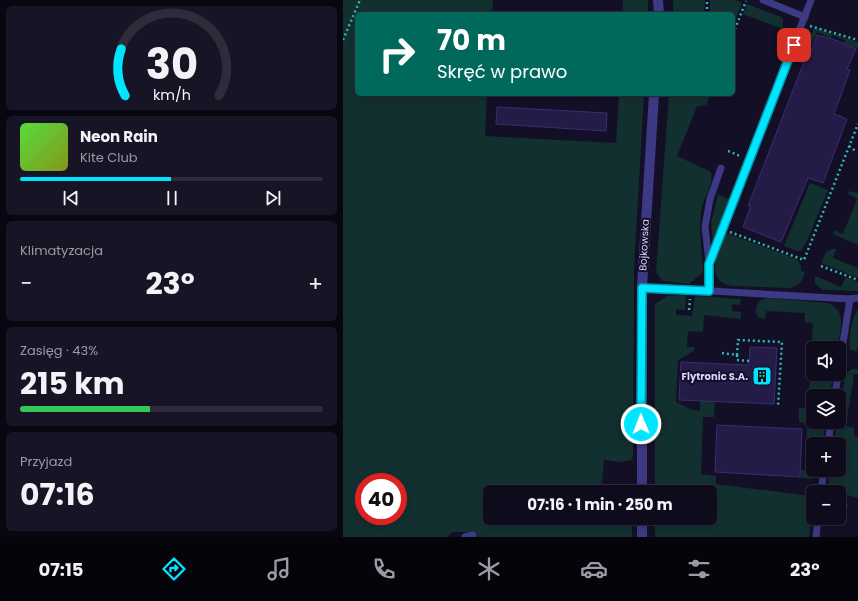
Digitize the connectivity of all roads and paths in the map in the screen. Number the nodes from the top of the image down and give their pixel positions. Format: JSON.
{"nodes":[{"id":1,"x":360,"y":0,"type":"edge"},
{"id":2,"x":658,"y":0,"type":"edge"},
{"id":3,"x":707,"y":0,"type":"edge"},
{"id":4,"x":763,"y":0,"type":"edge"},
{"id":5,"x":811,"y":0,"type":"edge"},
{"id":6,"x":746,"y":1,"type":"dead end"},
{"id":7,"x":659,"y":12,"type":"edge"},
{"id":8,"x":707,"y":12,"type":"edge"},
{"id":9,"x":805,"y":17,"type":"junction"},
{"id":10,"x":810,"y":26,"type":"dead end"},
{"id":11,"x":735,"y":29,"type":"edge"},
{"id":12,"x":343,"y":40,"type":"edge"},
{"id":13,"x":858,"y":40,"type":"edge"},
{"id":14,"x":654,"y":96,"type":"edge"},
{"id":15,"x":858,"y":124,"type":"edge"},
{"id":16,"x":849,"y":146,"type":"junction"},
{"id":17,"x":857,"y":152,"type":"dead end"},
{"id":18,"x":721,"y":168,"type":"dead end"},
{"id":19,"x":722,"y":229,"type":"junction"},
{"id":20,"x":709,"y":264,"type":"junction"},
{"id":21,"x":821,"y":266,"type":"dead end"},
{"id":22,"x":858,"y":280,"type":"edge"},
{"id":23,"x":642,"y":288,"type":"junction"},
{"id":24,"x":709,"y":291,"type":"junction"},
{"id":25,"x":858,"y":298,"type":"edge"},
{"id":26,"x":850,"y":299,"type":"junction"},
{"id":27,"x":843,"y":341,"type":"edge"},
{"id":28,"x":722,"y":353,"type":"dead end"},
{"id":29,"x":737,"y":355,"type":"junction"},
{"id":30,"x":749,"y":361,"type":"dead end"},
{"id":31,"x":778,"y":406,"type":"dead end"},
{"id":32,"x":642,"y":485,"type":"edge"},
{"id":33,"x":642,"y":525,"type":"edge"},
{"id":34,"x":817,"y":525,"type":"edge"},
{"id":35,"x":473,"y":536,"type":"dead end"},
{"id":36,"x":465,"y":537,"type":"edge"},
{"id":37,"x":642,"y":537,"type":"edge"},
{"id":38,"x":816,"y":537,"type":"edge"}],
"edges":[{"from":1,"to":12,"type":"path"},
{"from":2,"to":7,"type":"street"},
{"from":3,"to":8,"type":"path"},
{"from":4,"to":9,"type":"lane"},
{"from":5,"to":9,"type":"lane"},
{"from":6,"to":11,"type":"path"},
{"from":9,"to":19,"type":"lane"},
{"from":10,"to":13,"type":"path"},
{"from":14,"to":23,"type":"street","name":"Bojkowska"},
{"from":15,"to":16,"type":"path"},
{"from":16,"to":17,"type":"path"},
{"from":16,"to":19,"type":"path"},
{"from":18,"to":20,"type":"lane"},
{"from":19,"to":20,"type":"lane"},
{"from":20,"to":24,"type":"lane"},
{"from":21,"to":22,"type":"path"},
{"from":23,"to":24,"type":"lane"},
{"from":23,"to":32,"type":"street","name":"Bojkowska"},
{"from":24,"to":26,"type":"lane"},
{"from":25,"to":26,"type":"lane"},
{"from":26,"to":27,"type":"lane"},
{"from":28,"to":29,"type":"path"},
{"from":29,"to":30,"type":"path"},
{"from":29,"to":31,"type":"path"},
{"from":33,"to":37,"type":"street"},
{"from":34,"to":38,"type":"lane"},
{"from":35,"to":36,"type":"lane"}]}
